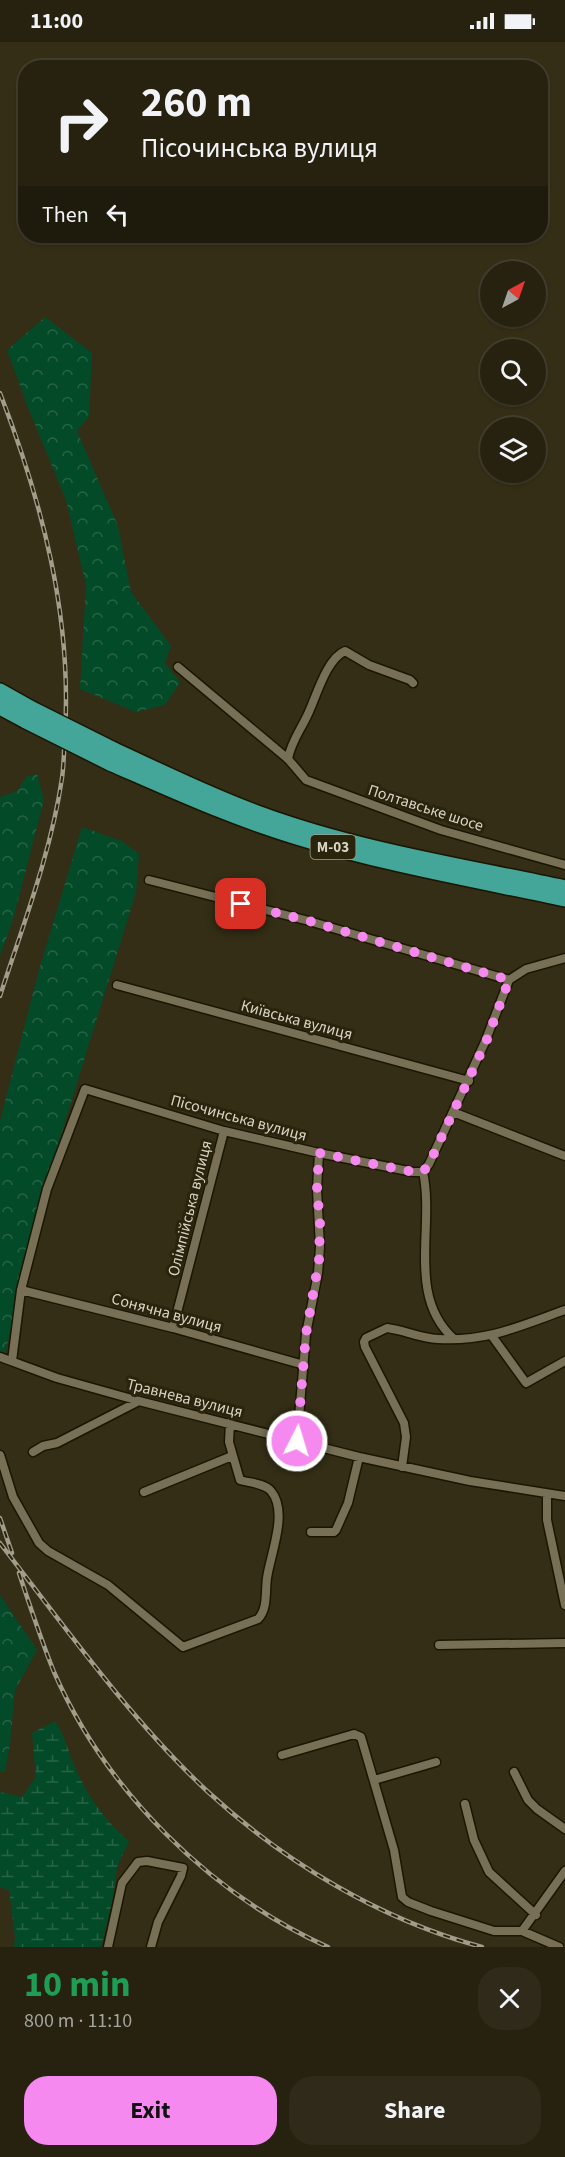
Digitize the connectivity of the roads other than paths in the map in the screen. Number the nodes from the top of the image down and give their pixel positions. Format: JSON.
{"nodes":[{"id":1,"x":178,"y":667,"type":"dead end"},
{"id":2,"x":413,"y":683,"type":"dead end"},
{"id":3,"x":0,"y":691,"type":"edge"},
{"id":4,"x":0,"y":707,"type":"edge"},
{"id":5,"x":29,"y":715,"type":"junction"},
{"id":6,"x":112,"y":756,"type":"junction"},
{"id":7,"x":288,"y":759,"type":"junction"},
{"id":8,"x":565,"y":866,"type":"edge"},
{"id":9,"x":149,"y":880,"type":"dead end"},
{"id":10,"x":565,"y":888,"type":"edge"},
{"id":11,"x":565,"y":899,"type":"edge"},
{"id":12,"x":565,"y":957,"type":"edge"},
{"id":13,"x":509,"y":980,"type":"junction"},
{"id":14,"x":117,"y":985,"type":"dead end"},
{"id":15,"x":469,"y":1081,"type":"junction"},
{"id":16,"x":453,"y":1112,"type":"junction"},
{"id":17,"x":224,"y":1131,"type":"junction"},
{"id":18,"x":319,"y":1153,"type":"junction"},
{"id":19,"x":565,"y":1156,"type":"edge"},
{"id":20,"x":423,"y":1172,"type":"junction"},
{"id":21,"x":21,"y":1290,"type":"junction"},
{"id":22,"x":565,"y":1310,"type":"edge"},
{"id":23,"x":173,"y":1328,"type":"junction"},
{"id":24,"x":492,"y":1336,"type":"junction"},
{"id":25,"x":454,"y":1339,"type":"junction"},
{"id":26,"x":0,"y":1358,"type":"edge"},
{"id":27,"x":12,"y":1361,"type":"junction"},
{"id":28,"x":565,"y":1361,"type":"edge"},
{"id":29,"x":304,"y":1365,"type":"junction"},
{"id":30,"x":139,"y":1401,"type":"junction"},
{"id":31,"x":230,"y":1423,"type":"junction"},
{"id":32,"x":297,"y":1441,"type":"junction"},
{"id":33,"x":33,"y":1452,"type":"dead end"},
{"id":34,"x":0,"y":1455,"type":"edge"},
{"id":35,"x":232,"y":1456,"type":"junction"},
{"id":36,"x":359,"y":1457,"type":"junction"},
{"id":37,"x":402,"y":1467,"type":"junction"},
{"id":38,"x":144,"y":1492,"type":"dead end"},
{"id":39,"x":547,"y":1494,"type":"junction"},
{"id":40,"x":565,"y":1496,"type":"edge"},
{"id":41,"x":311,"y":1532,"type":"dead end"},
{"id":42,"x":565,"y":1605,"type":"edge"},
{"id":43,"x":565,"y":1643,"type":"edge"},
{"id":44,"x":438,"y":1645,"type":"dead end"},
{"id":45,"x":282,"y":1755,"type":"dead end"},
{"id":46,"x":436,"y":1762,"type":"dead end"},
{"id":47,"x":514,"y":1772,"type":"dead end"},
{"id":48,"x":374,"y":1780,"type":"junction"},
{"id":49,"x":465,"y":1804,"type":"dead end"},
{"id":50,"x":565,"y":1829,"type":"edge"},
{"id":51,"x":565,"y":1871,"type":"edge"},
{"id":52,"x":536,"y":1915,"type":"junction"},
{"id":53,"x":522,"y":1931,"type":"junction"},
{"id":54,"x":108,"y":1947,"type":"edge"},
{"id":55,"x":151,"y":1947,"type":"edge"},
{"id":56,"x":559,"y":1947,"type":"edge"}],
"edges":[{"from":1,"to":7,"type":"street","name":"Полтавське шосе"},
{"from":2,"to":7,"type":"street"},
{"from":3,"to":5,"type":"highway","number":"М-03"},
{"from":4,"to":5,"type":"highway","number":"М-03"},
{"from":5,"to":6,"type":"highway","number":"М-03","bridge":true},
{"from":6,"to":10,"type":"highway","number":"М-03"},
{"from":6,"to":11,"type":"highway","number":"М-03"},
{"from":7,"to":8,"type":"street","name":"Полтавське шосе"},
{"from":9,"to":13,"type":"street"},
{"from":12,"to":13,"type":"street"},
{"from":13,"to":15,"type":"street"},
{"from":14,"to":15,"type":"street","name":"Київська вулиця"},
{"from":15,"to":16,"type":"street"},
{"from":16,"to":19,"type":"street"},
{"from":16,"to":20,"type":"street"},
{"from":17,"to":18,"type":"street","name":"Пісочинська вулиця"},
{"from":17,"to":21,"type":"street","name":"Пісочинська вулиця"},
{"from":17,"to":23,"type":"street","name":"Олімпійська вулиця"},
{"from":18,"to":20,"type":"street","name":"Пісочинська вулиця"},
{"from":18,"to":29,"type":"street"},
{"from":20,"to":25,"type":"street"},
{"from":21,"to":23,"type":"street","name":"Сонячна вулиця"},
{"from":21,"to":27,"type":"street"},
{"from":22,"to":24,"type":"street"},
{"from":23,"to":29,"type":"street","name":"Сонячна вулиця"},
{"from":24,"to":25,"type":"street"},
{"from":24,"to":28,"type":"street"},
{"from":25,"to":37,"type":"street"},
{"from":26,"to":27,"type":"street","name":"Травнева вулиця"},
{"from":27,"to":30,"type":"street","name":"Травнева вулиця"},
{"from":29,"to":32,"type":"street"},
{"from":30,"to":31,"type":"street","name":"Травнева вулиця"},
{"from":30,"to":33,"type":"street"},
{"from":31,"to":32,"type":"street","name":"Травнева вулиця"},
{"from":31,"to":35,"type":"street"},
{"from":32,"to":36,"type":"street","name":"Травнева вулиця"},
{"from":34,"to":35,"type":"street"},
{"from":35,"to":38,"type":"street"},
{"from":36,"to":37,"type":"street","name":"Травнева вулиця"},
{"from":36,"to":41,"type":"street"},
{"from":37,"to":39,"type":"street","name":"Травнева вулиця"},
{"from":39,"to":40,"type":"street","name":"Травнева вулиця"},
{"from":39,"to":42,"type":"street"},
{"from":43,"to":44,"type":"street"},
{"from":45,"to":48,"type":"street"},
{"from":46,"to":48,"type":"street"},
{"from":47,"to":50,"type":"street"},
{"from":48,"to":53,"type":"street"},
{"from":49,"to":52,"type":"street"},
{"from":51,"to":52,"type":"street"},
{"from":52,"to":53,"type":"street"},
{"from":53,"to":56,"type":"street"},
{"from":54,"to":55,"type":"street"}]}
